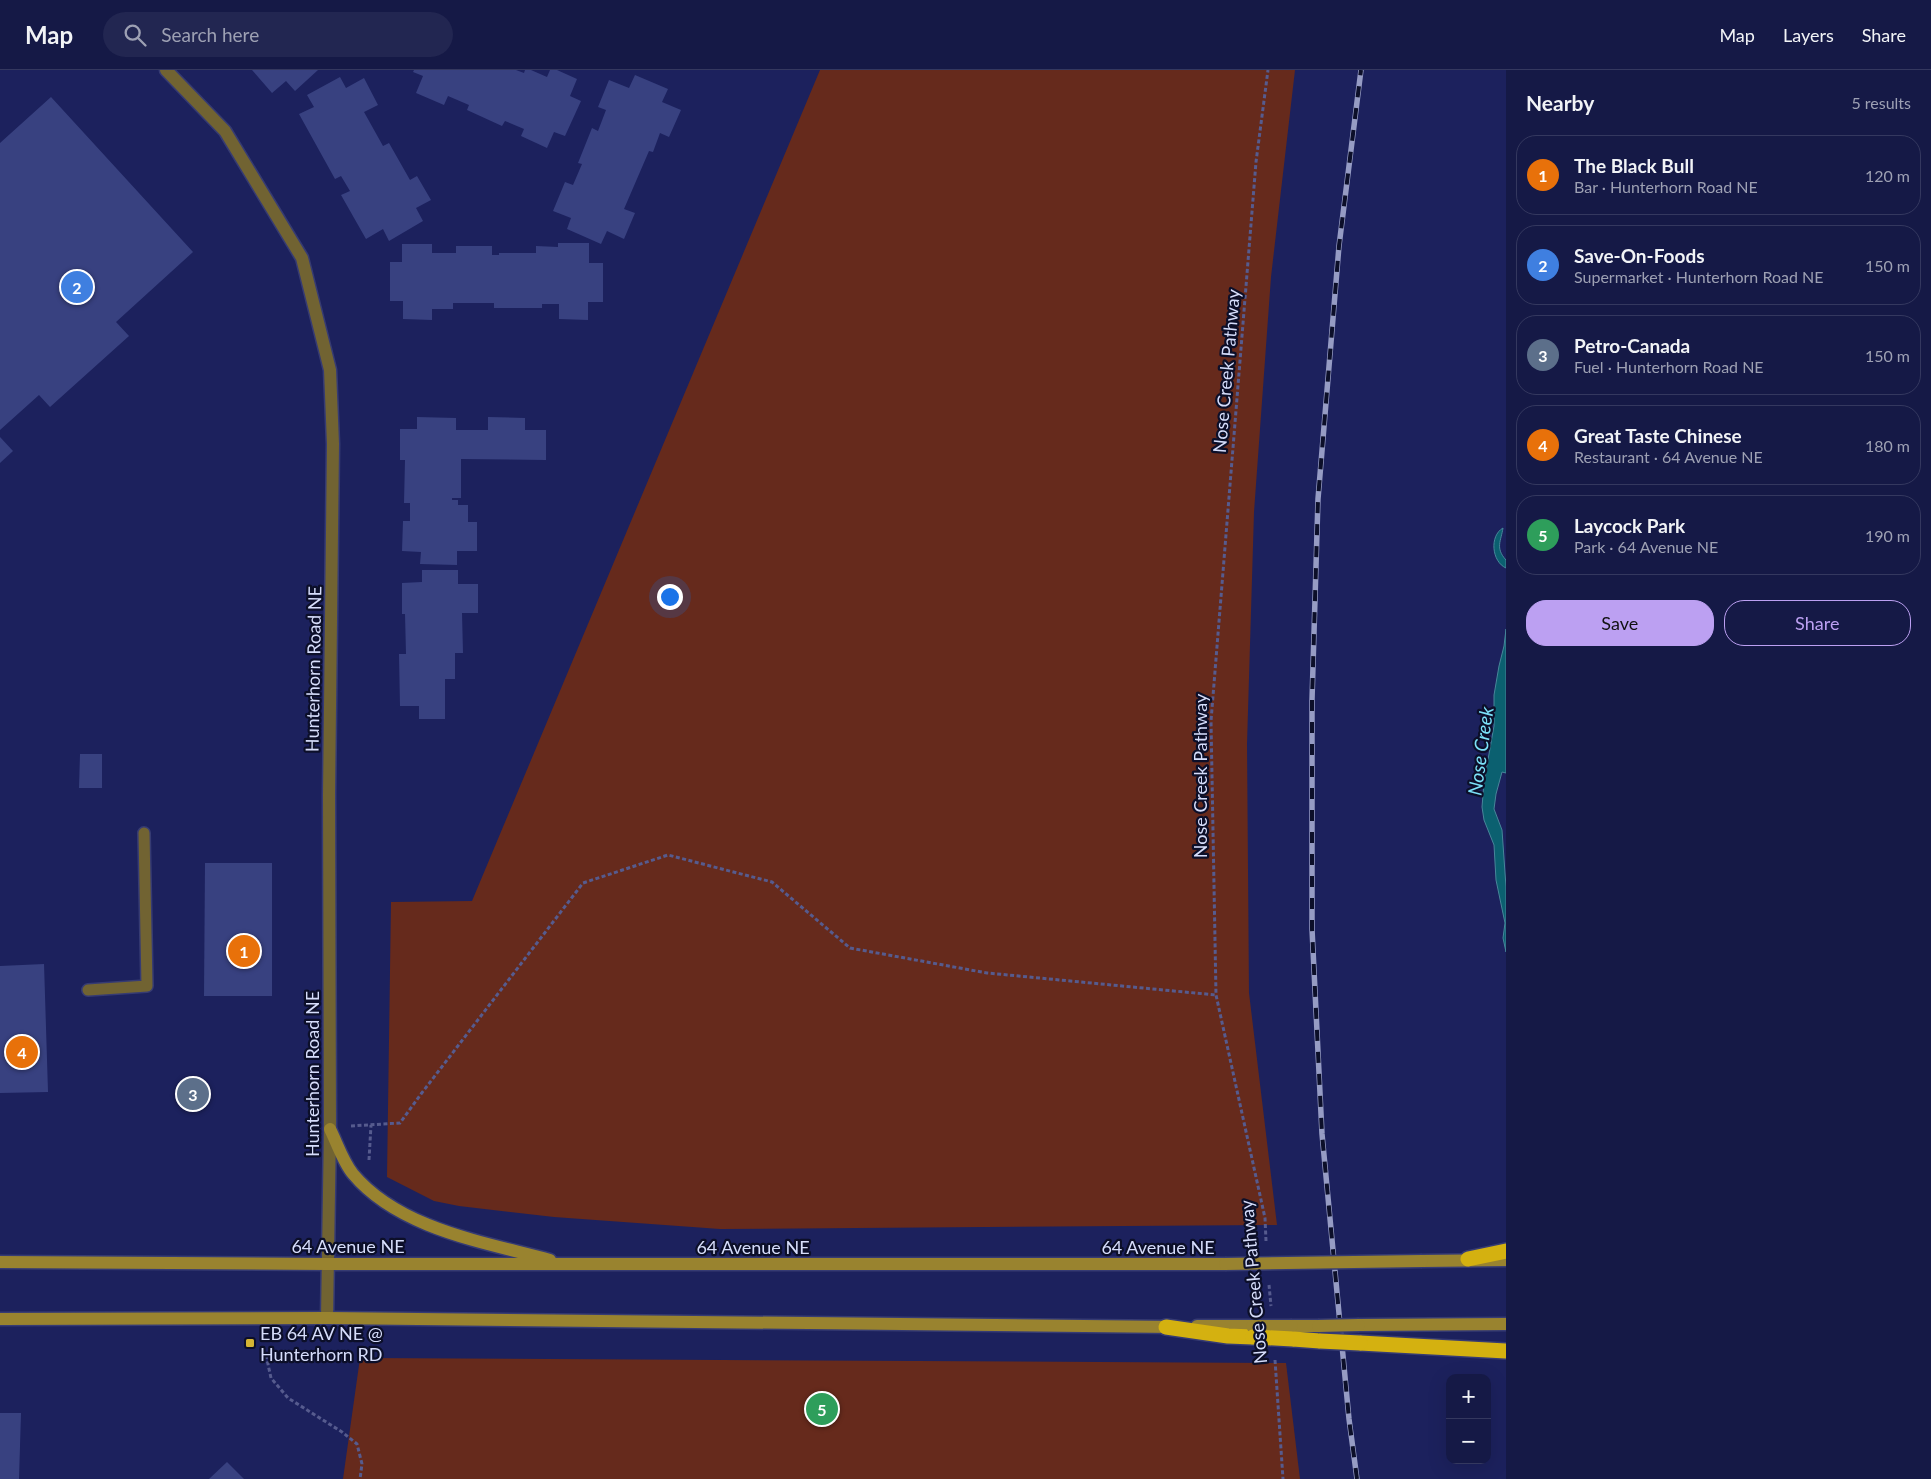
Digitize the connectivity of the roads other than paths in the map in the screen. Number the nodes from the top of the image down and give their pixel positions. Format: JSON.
{"nodes":[{"id":1,"x":166,"y":70,"type":"edge"},
{"id":2,"x":144,"y":833,"type":"dead end"},
{"id":3,"x":88,"y":990,"type":"dead end"},
{"id":4,"x":330,"y":1128,"type":"junction"},
{"id":5,"x":1506,"y":1251,"type":"edge"},
{"id":6,"x":1468,"y":1259,"type":"junction"},
{"id":7,"x":1506,"y":1260,"type":"edge"},
{"id":8,"x":0,"y":1262,"type":"edge"},
{"id":9,"x":328,"y":1264,"type":"junction"},
{"id":10,"x":564,"y":1264,"type":"junction"},
{"id":11,"x":327,"y":1318,"type":"junction"},
{"id":12,"x":0,"y":1319,"type":"edge"},
{"id":13,"x":1506,"y":1324,"type":"edge"},
{"id":14,"x":1166,"y":1327,"type":"joint"},
{"id":15,"x":1293,"y":1333,"type":"junction"},
{"id":16,"x":1506,"y":1351,"type":"edge"}],
"edges":[{"from":1,"to":4,"type":"street","name":"Hunterhorn Road NE"},
{"from":2,"to":3,"type":"lane"},
{"from":4,"to":9,"type":"street","name":"Hunterhorn Road NE"},
{"from":4,"to":10,"type":"main road"},
{"from":5,"to":6,"type":"highway"},
{"from":6,"to":7,"type":"main road","name":"64 Avenue NE"},
{"from":6,"to":10,"type":"main road","name":"64 Avenue NE","bridge":true},
{"from":8,"to":9,"type":"main road","name":"64 Avenue NE"},
{"from":9,"to":10,"type":"main road","name":"64 Avenue NE"},
{"from":9,"to":11,"type":"street","name":"Hunterhorn Road NE"},
{"from":11,"to":12,"type":"main road"},
{"from":11,"to":14,"type":"main road"},
{"from":13,"to":15,"type":"main road","bridge":true},
{"from":14,"to":15,"type":"highway","bridge":true},
{"from":15,"to":16,"type":"highway","bridge":true}]}
